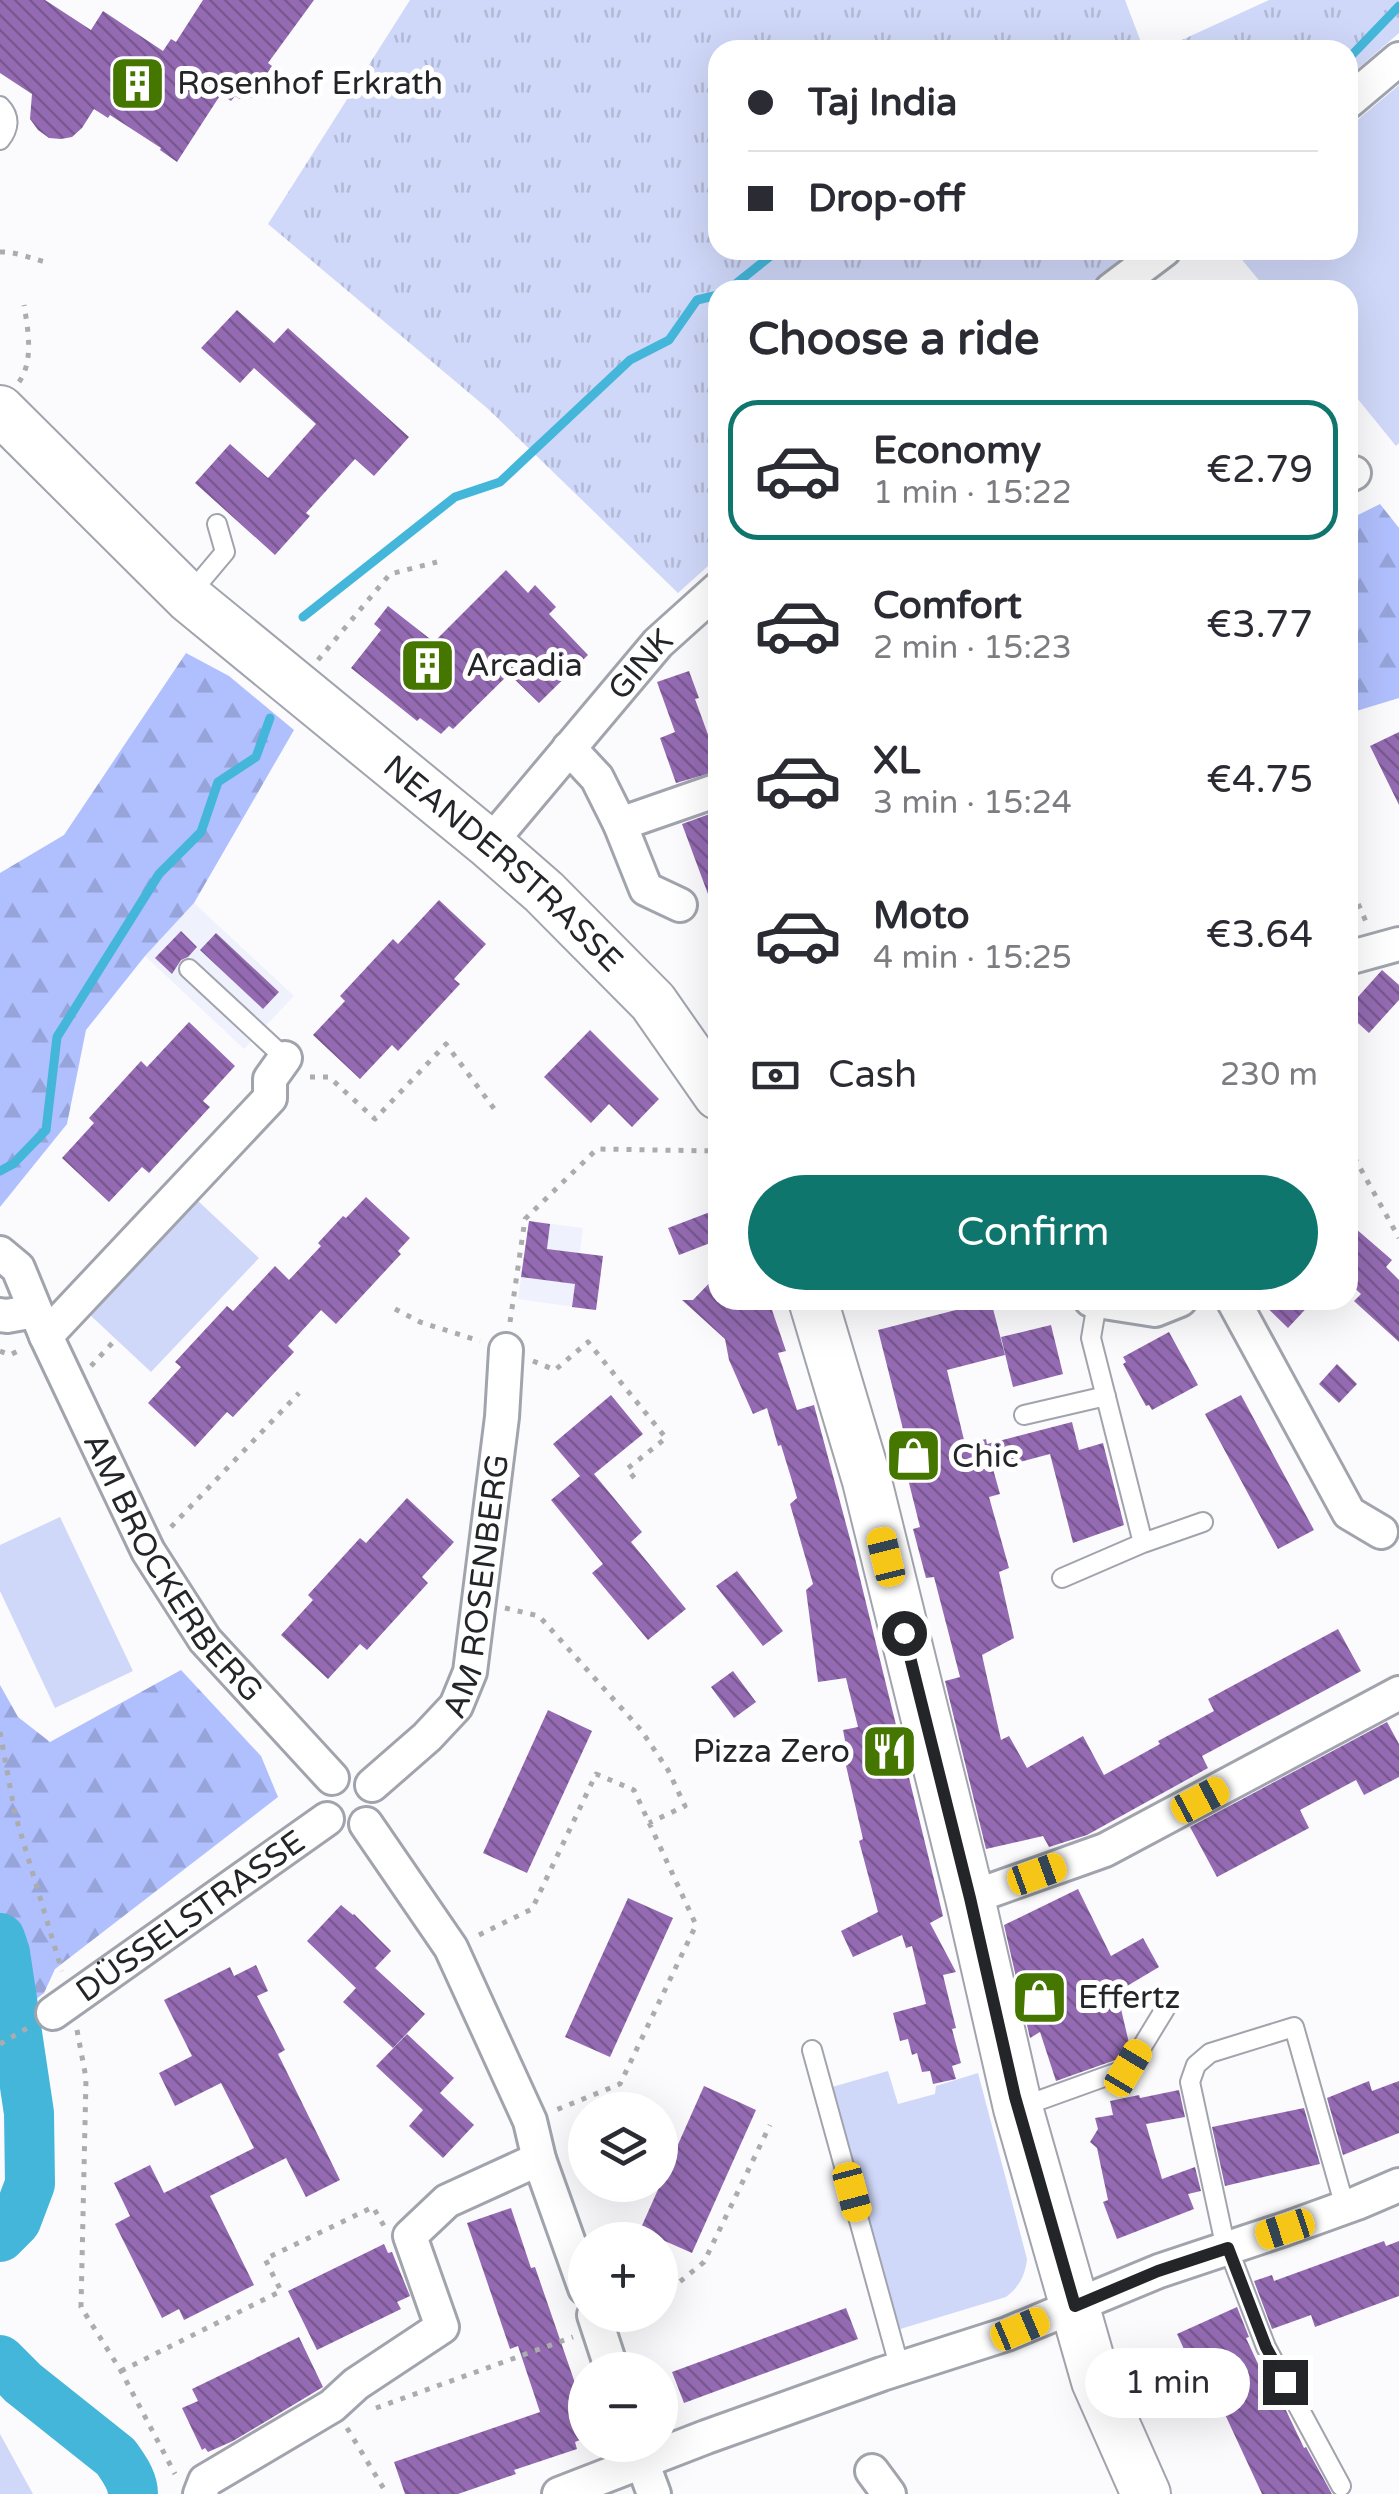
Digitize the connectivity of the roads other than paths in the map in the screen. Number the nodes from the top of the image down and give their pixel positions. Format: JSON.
{"nodes":[{"id":1,"x":1399,"y":58,"type":"edge"},
{"id":2,"x":1358,"y":93,"type":"edge"},
{"id":3,"x":0,"y":106,"type":"edge"},
{"id":4,"x":0,"y":140,"type":"edge"},
{"id":5,"x":1150,"y":260,"type":"edge"},
{"id":6,"x":1124,"y":280,"type":"edge"},
{"id":7,"x":8,"y":398,"type":"edge"},
{"id":8,"x":217,"y":524,"type":"dead end"},
{"id":9,"x":188,"y":596,"type":"junction"},
{"id":10,"x":708,"y":598,"type":"edge"},
{"id":11,"x":569,"y":748,"type":"junction"},
{"id":12,"x":708,"y":793,"type":"edge"},
{"id":13,"x":620,"y":824,"type":"junction"},
{"id":14,"x":490,"y":844,"type":"junction"},
{"id":15,"x":680,"y":906,"type":"dead end"},
{"id":16,"x":189,"y":969,"type":"dead end"},
{"id":17,"x":278,"y":1068,"type":"joint"},
{"id":18,"x":708,"y":1082,"type":"edge"},
{"id":19,"x":0,"y":1253,"type":"edge"},
{"id":20,"x":817,"y":1310,"type":"edge"},
{"id":21,"x":1093,"y":1310,"type":"edge"},
{"id":22,"x":1238,"y":1310,"type":"edge"},
{"id":23,"x":0,"y":1315,"type":"edge"},
{"id":24,"x":40,"y":1323,"type":"junction"},
{"id":25,"x":506,"y":1350,"type":"road end"},
{"id":26,"x":1106,"y":1396,"type":"junction"},
{"id":27,"x":1024,"y":1416,"type":"dead end"},
{"id":28,"x":1203,"y":1522,"type":"dead end"},
{"id":29,"x":1380,"y":1532,"type":"dead end"},
{"id":30,"x":1143,"y":1543,"type":"junction"},
{"id":31,"x":1062,"y":1578,"type":"dead end"},
{"id":32,"x":1399,"y":1693,"type":"edge"},
{"id":33,"x":332,"y":1778,"type":"junction"},
{"id":34,"x":372,"y":1785,"type":"junction"},
{"id":35,"x":327,"y":1819,"type":"junction"},
{"id":36,"x":366,"y":1824,"type":"junction"},
{"id":37,"x":970,"y":1898,"type":"junction"},
{"id":38,"x":62,"y":2008,"type":"road end"},
{"id":39,"x":1164,"y":2009,"type":"dead end"},
{"id":40,"x":812,"y":2050,"type":"dead end"},
{"id":41,"x":1018,"y":2108,"type":"junction"},
{"id":42,"x":539,"y":2160,"type":"junction"},
{"id":43,"x":1399,"y":2185,"type":"edge"},
{"id":44,"x":1345,"y":2207,"type":"junction"},
{"id":45,"x":568,"y":2241,"type":"edge"},
{"id":46,"x":1227,"y":2248,"type":"junction"},
{"id":47,"x":1075,"y":2306,"type":"junction"},
{"id":48,"x":900,"y":2369,"type":"junction"},
{"id":49,"x":678,"y":2440,"type":"edge"},
{"id":50,"x":621,"y":2462,"type":"edge"},
{"id":51,"x":642,"y":2462,"type":"edge"},
{"id":52,"x":188,"y":2485,"type":"edge"},
{"id":53,"x":1341,"y":2486,"type":"dead end"},
{"id":54,"x":559,"y":2494,"type":"edge"},
{"id":55,"x":654,"y":2494,"type":"edge"},
{"id":56,"x":1146,"y":2494,"type":"edge"}],
"edges":[{"from":1,"to":2,"type":"street"},
{"from":3,"to":4,"type":"lane"},
{"from":5,"to":6,"type":"street"},
{"from":7,"to":9,"type":"main road","name":"NEANDERSTRASSE"},
{"from":8,"to":9,"type":"lane"},
{"from":9,"to":14,"type":"main road","name":"NEANDERSTRASSE"},
{"from":10,"to":11,"type":"street","name":"GINK"},
{"from":11,"to":13,"type":"street"},
{"from":11,"to":14,"type":"street","name":"GINK"},
{"from":12,"to":13,"type":"street"},
{"from":13,"to":15,"type":"street"},
{"from":14,"to":18,"type":"main road","name":"NEANDERSTRASSE"},
{"from":16,"to":17,"type":"lane"},
{"from":17,"to":24,"type":"street"},
{"from":19,"to":24,"type":"street","name":"AM BROCKERBERG"},
{"from":20,"to":37,"type":"main road"},
{"from":21,"to":26,"type":"lane"},
{"from":22,"to":29,"type":"street"},
{"from":23,"to":24,"type":"street"},
{"from":24,"to":33,"type":"street","name":"AM BROCKERBERG"},
{"from":25,"to":34,"type":"street","name":"AM ROSENBERG"},
{"from":26,"to":27,"type":"lane"},
{"from":26,"to":30,"type":"lane"},
{"from":28,"to":30,"type":"lane"},
{"from":30,"to":31,"type":"lane"},
{"from":32,"to":37,"type":"street"},
{"from":33,"to":34,"type":"street"},
{"from":33,"to":35,"type":"street"},
{"from":34,"to":36,"type":"street"},
{"from":35,"to":36,"type":"street"},
{"from":35,"to":38,"type":"street","name":"DÜSSELSTRASSE"},
{"from":36,"to":42,"type":"street"},
{"from":37,"to":41,"type":"main road"},
{"from":39,"to":41,"type":"lane"},
{"from":40,"to":48,"type":"lane"},
{"from":41,"to":47,"type":"main road"},
{"from":42,"to":45,"type":"street"},
{"from":42,"to":52,"type":"street"},
{"from":43,"to":44,"type":"street"},
{"from":44,"to":46,"type":"street"},
{"from":44,"to":46,"type":"lane"},
{"from":46,"to":47,"type":"street"},
{"from":46,"to":53,"type":"lane"},
{"from":47,"to":48,"type":"street"},
{"from":47,"to":56,"type":"main road"},
{"from":48,"to":49,"type":"street"},
{"from":50,"to":54,"type":"street"},
{"from":51,"to":55,"type":"street"}]}
